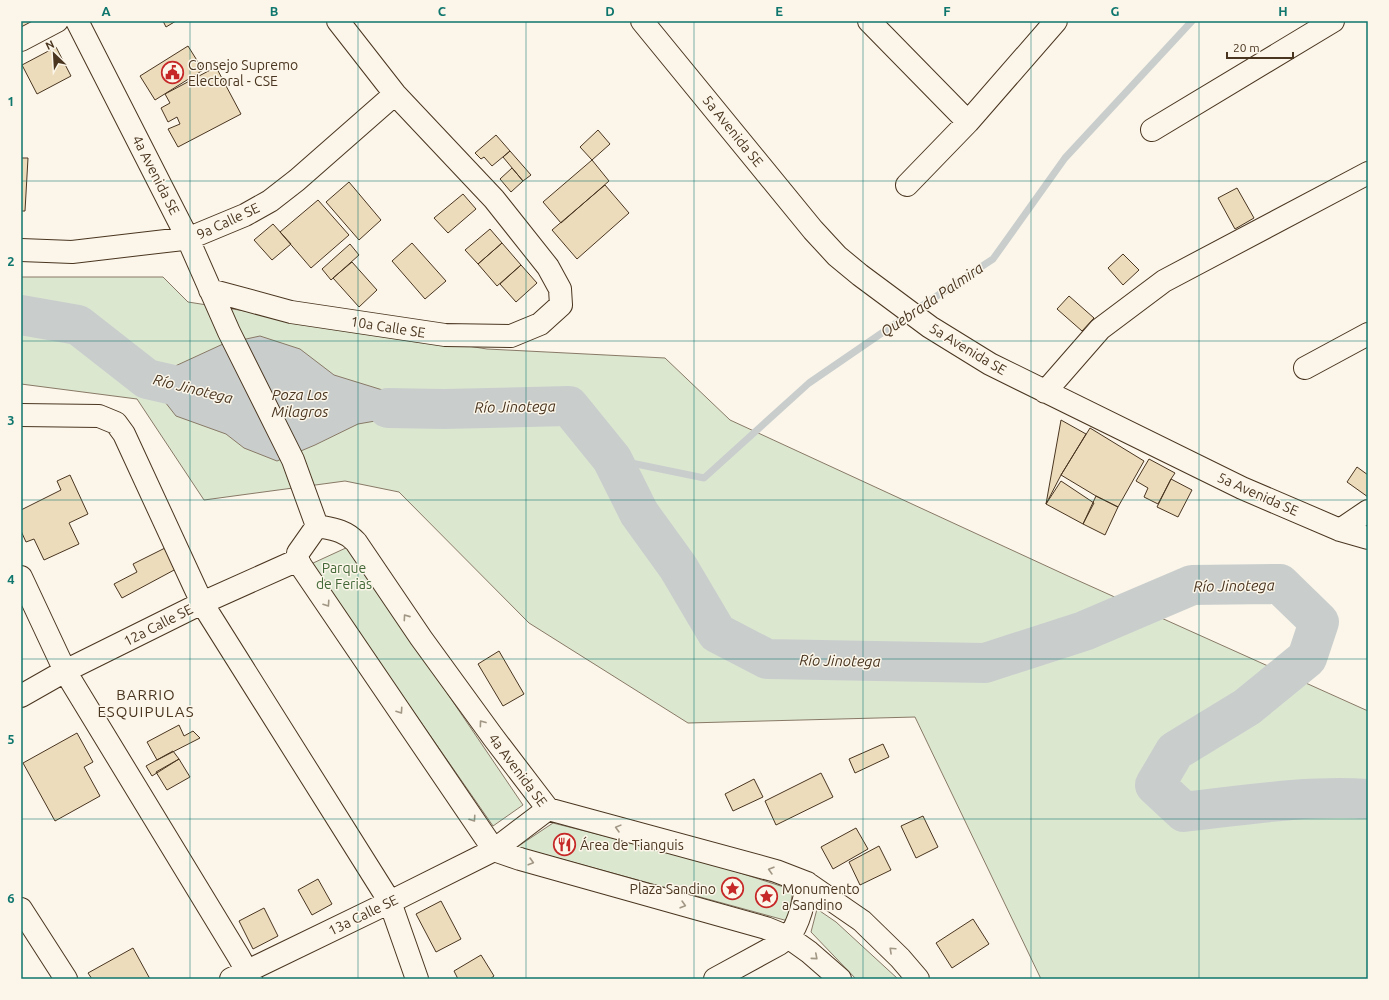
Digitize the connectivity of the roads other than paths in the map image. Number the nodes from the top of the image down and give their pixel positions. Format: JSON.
{"nodes":[{"id":1,"x":57,"y":21,"type":"edge"},
{"id":2,"x":77,"y":21,"type":"edge"},
{"id":3,"x":338,"y":21,"type":"edge"},
{"id":4,"x":642,"y":21,"type":"edge"},
{"id":5,"x":869,"y":21,"type":"edge"},
{"id":6,"x":1056,"y":21,"type":"edge"},
{"id":7,"x":1333,"y":21,"type":"edge"},
{"id":8,"x":21,"y":40,"type":"edge"},
{"id":9,"x":395,"y":94,"type":"junction"},
{"id":10,"x":968,"y":122,"type":"junction"},
{"id":11,"x":1152,"y":130,"type":"dead end"},
{"id":12,"x":1368,"y":173,"type":"edge"},
{"id":13,"x":907,"y":185,"type":"dead end"},
{"id":14,"x":188,"y":239,"type":"junction"},
{"id":15,"x":21,"y":250,"type":"edge"},
{"id":16,"x":210,"y":290,"type":"junction"},
{"id":17,"x":1368,"y":334,"type":"edge"},
{"id":18,"x":1305,"y":368,"type":"dead end"},
{"id":19,"x":1046,"y":392,"type":"junction"},
{"id":20,"x":21,"y":415,"type":"edge"},
{"id":21,"x":1368,"y":511,"type":"edge"},
{"id":22,"x":317,"y":526,"type":"junction"},
{"id":23,"x":1340,"y":530,"type":"junction"},
{"id":24,"x":1368,"y":538,"type":"edge"},
{"id":25,"x":298,"y":560,"type":"junction"},
{"id":26,"x":21,"y":577,"type":"edge"},
{"id":27,"x":202,"y":603,"type":"junction"},
{"id":28,"x":65,"y":671,"type":"junction"},
{"id":29,"x":21,"y":696,"type":"edge"},
{"id":30,"x":548,"y":810,"type":"junction"},
{"id":31,"x":494,"y":850,"type":"junction"},
{"id":32,"x":807,"y":883,"type":"junction"},
{"id":33,"x":390,"y":902,"type":"junction"},
{"id":34,"x":21,"y":909,"type":"edge"},
{"id":35,"x":788,"y":937,"type":"junction"},
{"id":36,"x":243,"y":976,"type":"edge"},
{"id":37,"x":66,"y":979,"type":"edge"},
{"id":38,"x":417,"y":979,"type":"edge"},
{"id":39,"x":717,"y":979,"type":"edge"},
{"id":40,"x":840,"y":979,"type":"edge"},
{"id":41,"x":918,"y":979,"type":"edge"}],
"edges":[{"from":1,"to":8,"type":"street"},
{"from":2,"to":14,"type":"street","name":"4a Avenida SE"},
{"from":3,"to":9,"type":"street"},
{"from":4,"to":19,"type":"street","name":"5a Avenida SE"},
{"from":5,"to":10,"type":"street"},
{"from":6,"to":10,"type":"street"},
{"from":7,"to":11,"type":"street"},
{"from":9,"to":14,"type":"street","name":"9a Calle SE"},
{"from":9,"to":16,"type":"street","name":"10a Calle SE"},
{"from":10,"to":13,"type":"street"},
{"from":12,"to":19,"type":"street"},
{"from":14,"to":15,"type":"street","name":"9a Calle SE"},
{"from":14,"to":16,"type":"street","name":"4a Avenida SE"},
{"from":16,"to":22,"type":"street","name":"4a Avenida SE"},
{"from":17,"to":18,"type":"street"},
{"from":19,"to":23,"type":"street","name":"5a Avenida SE"},
{"from":20,"to":27,"type":"street"},
{"from":21,"to":23,"type":"street"},
{"from":22,"to":25,"type":"street"},
{"from":30,"to":22,"type":"street","name":"4a Avenida SE","one_way":true},
{"from":23,"to":24,"type":"street","name":"5a Avenida SE"},
{"from":25,"to":27,"type":"street","name":"12a Calle SE"},
{"from":25,"to":31,"type":"street","one_way":true},
{"from":26,"to":28,"type":"street"},
{"from":27,"to":28,"type":"street","name":"12a Calle SE"},
{"from":27,"to":33,"type":"street"},
{"from":28,"to":29,"type":"street","name":"12a Calle SE"},
{"from":28,"to":36,"type":"street"},
{"from":30,"to":31,"type":"street","name":"13a Calle SE"},
{"from":32,"to":30,"type":"street","name":"4a Avenida SE","one_way":true},
{"from":31,"to":33,"type":"street","name":"13a Calle SE"},
{"from":31,"to":35,"type":"street","one_way":true},
{"from":32,"to":35,"type":"street"},
{"from":41,"to":32,"type":"street","name":"4a Avenida SE","one_way":true},
{"from":33,"to":36,"type":"street","name":"13a Calle SE"},
{"from":33,"to":38,"type":"street"},
{"from":34,"to":37,"type":"street"},
{"from":35,"to":39,"type":"street"},
{"from":35,"to":40,"type":"street","one_way":true}]}
